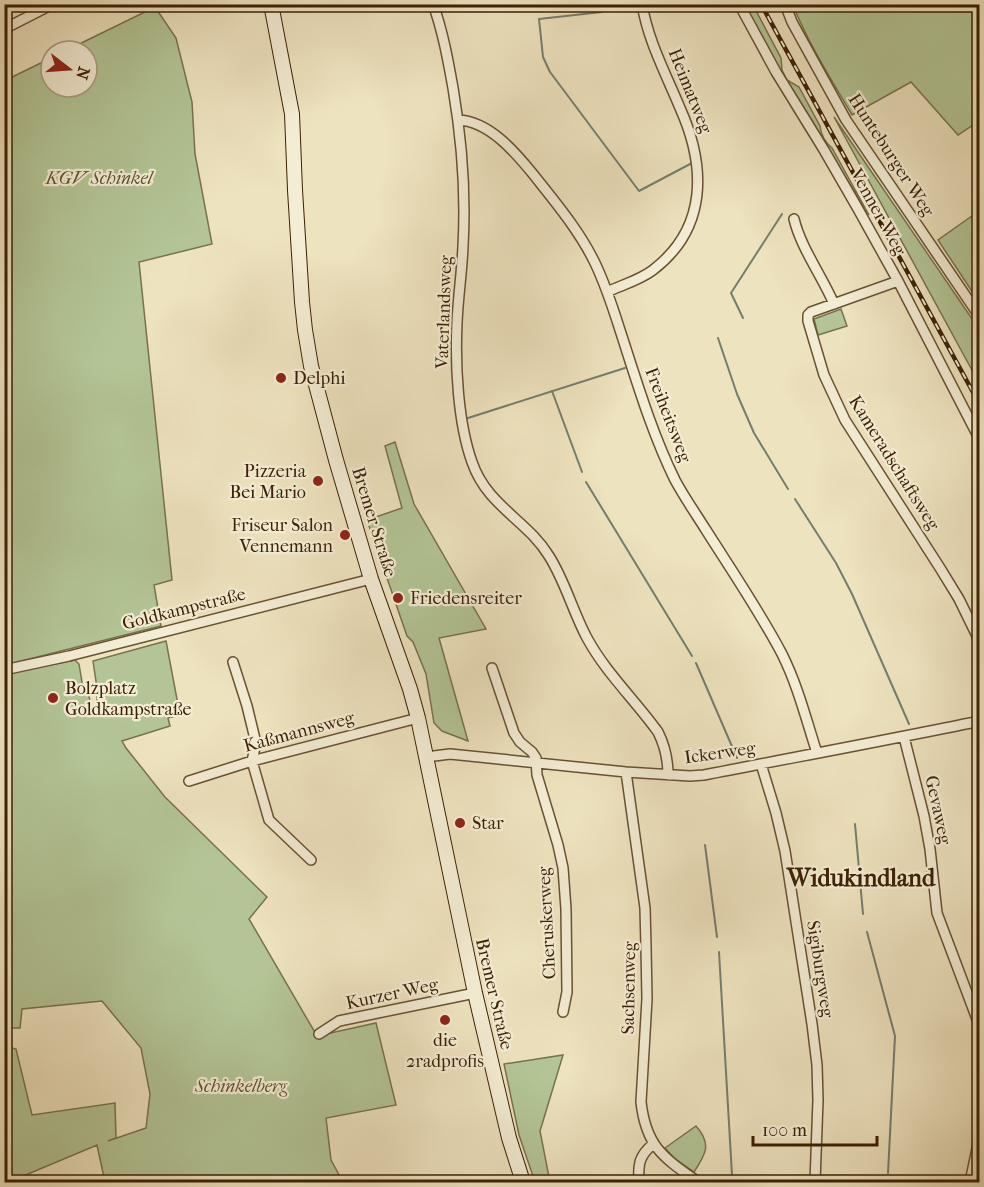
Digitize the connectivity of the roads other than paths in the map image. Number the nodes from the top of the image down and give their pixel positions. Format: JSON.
{"nodes":[{"id":1,"x":53,"y":4,"type":"edge"},
{"id":2,"x":271,"y":4,"type":"edge"},
{"id":3,"x":433,"y":4,"type":"edge"},
{"id":4,"x":642,"y":4,"type":"edge"},
{"id":5,"x":739,"y":4,"type":"edge"},
{"id":6,"x":785,"y":4,"type":"edge"},
{"id":7,"x":4,"y":29,"type":"edge"},
{"id":8,"x":458,"y":120,"type":"junction"},
{"id":9,"x":794,"y":219,"type":"dead end"},
{"id":10,"x":898,"y":282,"type":"junction"},
{"id":11,"x":607,"y":292,"type":"junction"},
{"id":12,"x":834,"y":304,"type":"junction"},
{"id":13,"x":980,"y":317,"type":"edge"},
{"id":14,"x":980,"y":440,"type":"edge"},
{"id":15,"x":371,"y":579,"type":"junction"},
{"id":16,"x":980,"y":642,"type":"edge"},
{"id":17,"x":233,"y":662,"type":"dead end"},
{"id":18,"x":492,"y":668,"type":"dead end"},
{"id":19,"x":4,"y":670,"type":"edge"},
{"id":20,"x":418,"y":718,"type":"junction"},
{"id":21,"x":980,"y":721,"type":"edge"},
{"id":22,"x":904,"y":737,"type":"junction"},
{"id":23,"x":817,"y":753,"type":"junction"},
{"id":24,"x":426,"y":757,"type":"junction"},
{"id":25,"x":252,"y":760,"type":"junction"},
{"id":26,"x":537,"y":764,"type":"junction"},
{"id":27,"x":761,"y":764,"type":"junction"},
{"id":28,"x":626,"y":772,"type":"junction"},
{"id":29,"x":668,"y":775,"type":"junction"},
{"id":30,"x":189,"y":781,"type":"dead end"},
{"id":31,"x":311,"y":860,"type":"dead end"},
{"id":32,"x":475,"y":993,"type":"junction"},
{"id":33,"x":563,"y":1012,"type":"dead end"},
{"id":34,"x":980,"y":1028,"type":"edge"},
{"id":35,"x":319,"y":1034,"type":"dead end"},
{"id":36,"x":980,"y":1123,"type":"edge"},
{"id":37,"x":653,"y":1144,"type":"junction"},
{"id":38,"x":523,"y":1182,"type":"edge"},
{"id":39,"x":639,"y":1182,"type":"edge"},
{"id":40,"x":698,"y":1182,"type":"edge"},
{"id":41,"x":815,"y":1182,"type":"edge"},
{"id":42,"x":970,"y":1182,"type":"edge"}],
"edges":[{"from":1,"to":7,"type":"street"},
{"from":2,"to":15,"type":"main road","name":"Bremer Straße"},
{"from":3,"to":8,"type":"street","name":"Vaterlandsweg"},
{"from":4,"to":11,"type":"street","name":"Heimatweg"},
{"from":5,"to":10,"type":"street","name":"Venner Weg"},
{"from":6,"to":13,"type":"street","name":"Hunteburger Weg"},
{"from":8,"to":11,"type":"street","name":"Freiheitsweg"},
{"from":8,"to":29,"type":"street","name":"Vaterlandsweg"},
{"from":9,"to":12,"type":"street"},
{"from":10,"to":12,"type":"street","name":"Kameradschaftsweg"},
{"from":10,"to":14,"type":"street","name":"Venner Weg"},
{"from":11,"to":23,"type":"street","name":"Freiheitsweg"},
{"from":12,"to":16,"type":"street","name":"Kameradschaftsweg"},
{"from":15,"to":19,"type":"street","name":"Goldkampstraße"},
{"from":15,"to":20,"type":"main road","name":"Bremer Straße"},
{"from":17,"to":25,"type":"street"},
{"from":18,"to":26,"type":"street"},
{"from":20,"to":24,"type":"main road","name":"Bremer Straße"},
{"from":20,"to":25,"type":"street","name":"Kaßmannsweg"},
{"from":21,"to":22,"type":"street","name":"Ickerweg"},
{"from":22,"to":23,"type":"street","name":"Ickerweg"},
{"from":22,"to":34,"type":"street","name":"Gevaweg"},
{"from":23,"to":27,"type":"street","name":"Ickerweg"},
{"from":24,"to":26,"type":"street","name":"Ickerweg"},
{"from":24,"to":32,"type":"main road","name":"Bremer Straße"},
{"from":25,"to":30,"type":"street","name":"Kaßmannsweg"},
{"from":25,"to":31,"type":"street"},
{"from":26,"to":28,"type":"street","name":"Ickerweg"},
{"from":26,"to":33,"type":"street","name":"Cheruskerweg"},
{"from":27,"to":29,"type":"street","name":"Ickerweg"},
{"from":27,"to":41,"type":"street","name":"Sigiburgweg"},
{"from":28,"to":29,"type":"street","name":"Ickerweg"},
{"from":28,"to":37,"type":"street","name":"Sachsenweg"},
{"from":32,"to":35,"type":"street","name":"Kurzer Weg"},
{"from":32,"to":38,"type":"main road","name":"Bremer Straße"},
{"from":36,"to":42,"type":"street"},
{"from":37,"to":39,"type":"street"},
{"from":37,"to":40,"type":"street","name":"Sachsenweg"}]}
